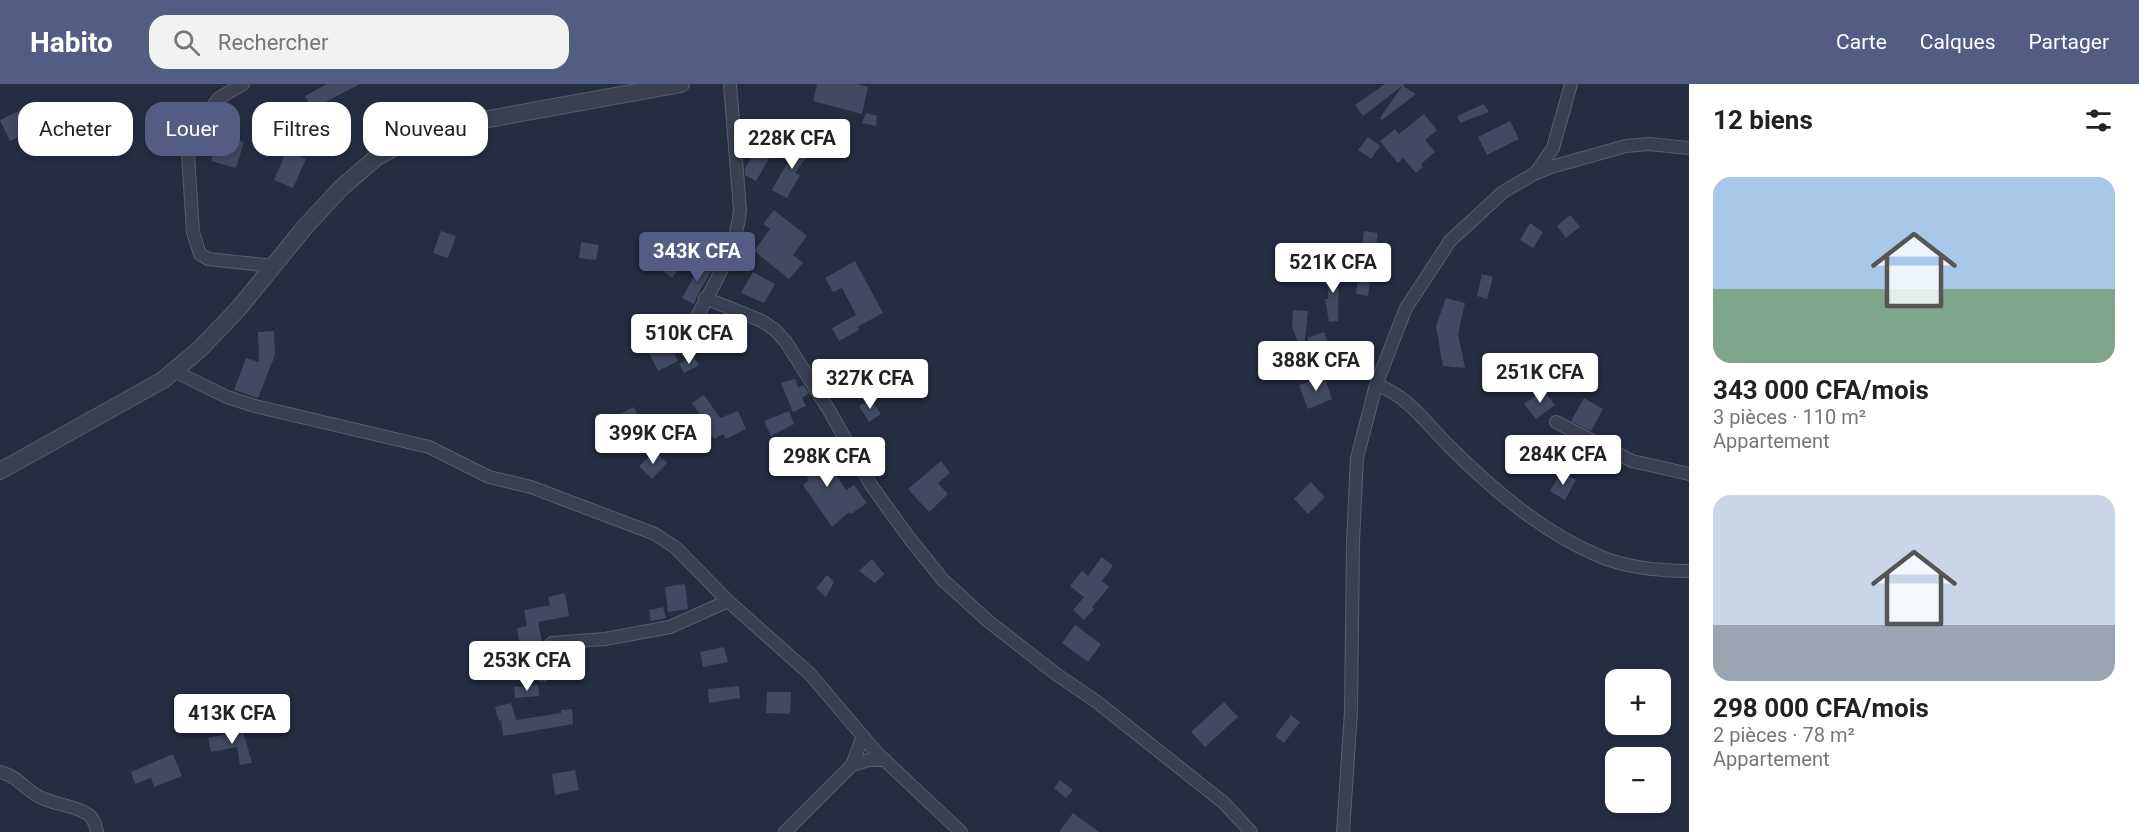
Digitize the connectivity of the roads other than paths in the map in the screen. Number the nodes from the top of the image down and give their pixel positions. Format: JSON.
{"nodes":[{"id":1,"x":243,"y":84,"type":"edge"},
{"id":2,"x":681,"y":84,"type":"edge"},
{"id":3,"x":730,"y":84,"type":"edge"},
{"id":4,"x":1571,"y":84,"type":"edge"},
{"id":5,"x":1689,"y":148,"type":"edge"},
{"id":6,"x":1534,"y":174,"type":"junction"},
{"id":7,"x":274,"y":266,"type":"junction"},
{"id":8,"x":705,"y":298,"type":"junction"},
{"id":9,"x":684,"y":341,"type":"dead end"},
{"id":10,"x":174,"y":371,"type":"junction"},
{"id":11,"x":1376,"y":385,"type":"junction"},
{"id":12,"x":1556,"y":422,"type":"dead end"},
{"id":13,"x":0,"y":471,"type":"edge"},
{"id":14,"x":1689,"y":474,"type":"edge"},
{"id":15,"x":1689,"y":571,"type":"edge"},
{"id":16,"x":728,"y":601,"type":"junction"},
{"id":17,"x":543,"y":675,"type":"dead end"},
{"id":18,"x":863,"y":736,"type":"junction"},
{"id":19,"x":885,"y":760,"type":"junction"},
{"id":20,"x":852,"y":765,"type":"junction"},
{"id":21,"x":0,"y":772,"type":"edge"},
{"id":22,"x":97,"y":832,"type":"edge"},
{"id":23,"x":785,"y":832,"type":"edge"},
{"id":24,"x":962,"y":832,"type":"edge"},
{"id":25,"x":1251,"y":832,"type":"edge"},
{"id":26,"x":1343,"y":832,"type":"edge"}],
"edges":[{"from":1,"to":7,"type":"street"},
{"from":2,"to":7,"type":"street"},
{"from":3,"to":8,"type":"street"},
{"from":4,"to":6,"type":"street"},
{"from":5,"to":6,"type":"street"},
{"from":6,"to":11,"type":"street"},
{"from":7,"to":10,"type":"street"},
{"from":8,"to":9,"type":"street"},
{"from":8,"to":25,"type":"street"},
{"from":10,"to":13,"type":"street"},
{"from":10,"to":16,"type":"street"},
{"from":11,"to":15,"type":"street"},
{"from":11,"to":26,"type":"street"},
{"from":12,"to":14,"type":"street"},
{"from":16,"to":17,"type":"street"},
{"from":16,"to":18,"type":"street"},
{"from":18,"to":19,"type":"street"},
{"from":18,"to":20,"type":"street"},
{"from":19,"to":20,"type":"street"},
{"from":19,"to":24,"type":"street"},
{"from":20,"to":23,"type":"street"},
{"from":21,"to":22,"type":"street"}]}
